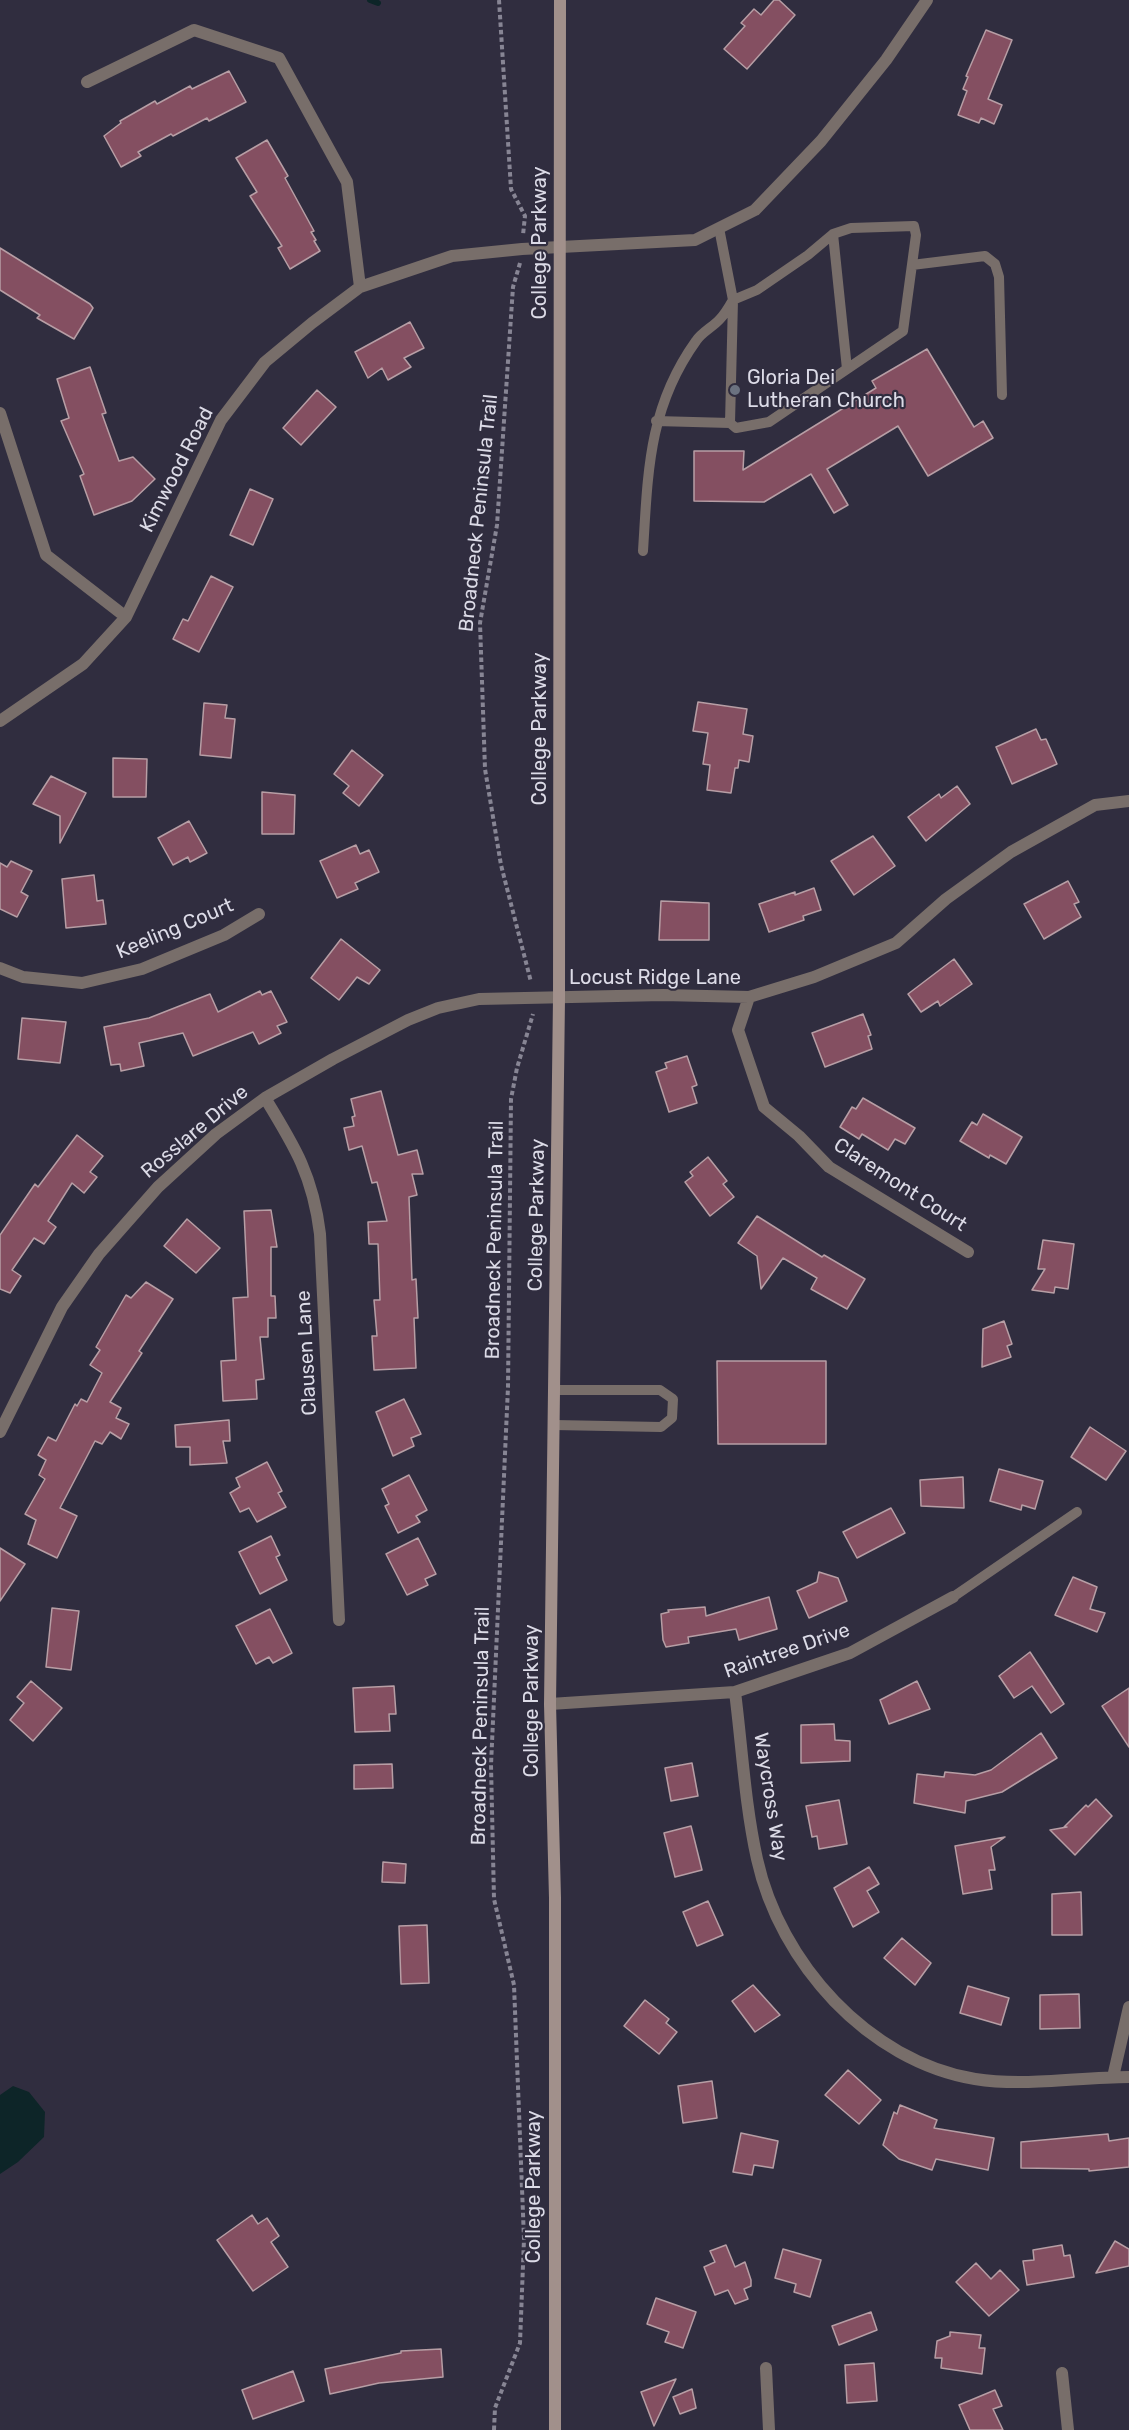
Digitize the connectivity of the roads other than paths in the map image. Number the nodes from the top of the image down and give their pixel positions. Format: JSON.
{"nodes":[{"id":1,"x":560,"y":0,"type":"edge"},
{"id":2,"x":927,"y":0,"type":"edge"},
{"id":3,"x":87,"y":82,"type":"dead end"},
{"id":4,"x":719,"y":228,"type":"junction"},
{"id":5,"x":833,"y":234,"type":"junction"},
{"id":6,"x":558,"y":247,"type":"junction"},
{"id":7,"x":912,"y":265,"type":"junction"},
{"id":8,"x":360,"y":287,"type":"junction"},
{"id":9,"x":733,"y":300,"type":"junction"},
{"id":10,"x":847,"y":369,"type":"junction"},
{"id":11,"x":1002,"y":394,"type":"dead end"},
{"id":12,"x":0,"y":413,"type":"edge"},
{"id":13,"x":656,"y":421,"type":"junction"},
{"id":14,"x":730,"y":423,"type":"junction"},
{"id":15,"x":643,"y":551,"type":"dead end"},
{"id":16,"x":126,"y":617,"type":"junction"},
{"id":17,"x":0,"y":721,"type":"edge"},
{"id":18,"x":1129,"y":801,"type":"edge"},
{"id":19,"x":259,"y":914,"type":"dead end"},
{"id":20,"x":0,"y":968,"type":"edge"},
{"id":21,"x":749,"y":997,"type":"junction"},
{"id":22,"x":559,"y":998,"type":"junction"},
{"id":23,"x":266,"y":1098,"type":"junction"},
{"id":24,"x":968,"y":1252,"type":"dead end"},
{"id":25,"x":554,"y":1390,"type":"junction"},
{"id":26,"x":554,"y":1425,"type":"junction"},
{"id":27,"x":0,"y":1432,"type":"edge"},
{"id":28,"x":1077,"y":1512,"type":"dead end"},
{"id":29,"x":953,"y":1596,"type":"joint"},
{"id":30,"x":339,"y":1620,"type":"dead end"},
{"id":31,"x":735,"y":1692,"type":"junction"},
{"id":32,"x":550,"y":1704,"type":"junction"},
{"id":33,"x":1129,"y":2007,"type":"edge"},
{"id":34,"x":1113,"y":2077,"type":"junction"},
{"id":35,"x":1129,"y":2077,"type":"edge"},
{"id":36,"x":766,"y":2368,"type":"dead end"},
{"id":37,"x":1062,"y":2373,"type":"dead end"},
{"id":38,"x":555,"y":2430,"type":"edge"},
{"id":39,"x":770,"y":2430,"type":"edge"},
{"id":40,"x":1068,"y":2430,"type":"edge"}],
"edges":[{"from":1,"to":6,"type":"main road","name":"College Parkway"},
{"from":2,"to":4,"type":"street","name":"Kimwood Road"},
{"from":3,"to":8,"type":"street"},
{"from":4,"to":6,"type":"street","name":"Kimwood Road"},
{"from":4,"to":9,"type":"lane"},
{"from":5,"to":7,"type":"lane"},
{"from":5,"to":9,"type":"lane"},
{"from":5,"to":10,"type":"lane"},
{"from":6,"to":8,"type":"street","name":"Kimwood Road"},
{"from":6,"to":22,"type":"main road","name":"College Parkway"},
{"from":7,"to":10,"type":"lane"},
{"from":7,"to":11,"type":"lane"},
{"from":8,"to":16,"type":"street","name":"Kimwood Road"},
{"from":9,"to":13,"type":"lane"},
{"from":9,"to":14,"type":"lane"},
{"from":10,"to":14,"type":"lane"},
{"from":12,"to":16,"type":"street"},
{"from":13,"to":14,"type":"lane"},
{"from":13,"to":15,"type":"lane"},
{"from":16,"to":17,"type":"street","name":"Kimwood Road"},
{"from":18,"to":21,"type":"street","name":"Locust Ridge Lane"},
{"from":19,"to":20,"type":"street","name":"Keeling Court"},
{"from":21,"to":22,"type":"street","name":"Locust Ridge Lane"},
{"from":21,"to":24,"type":"street","name":"Claremont Court"},
{"from":22,"to":23,"type":"street","name":"Rosslare Drive"},
{"from":22,"to":25,"type":"main road","name":"College Parkway"},
{"from":23,"to":27,"type":"street","name":"Rosslare Drive"},
{"from":23,"to":30,"type":"street","name":"Clausen Lane"},
{"from":25,"to":26,"type":"main road","name":"College Parkway"},
{"from":25,"to":26,"type":"lane"},
{"from":26,"to":32,"type":"main road","name":"College Parkway"},
{"from":28,"to":29,"type":"lane"},
{"from":29,"to":31,"type":"street","name":"Raintree Drive"},
{"from":31,"to":32,"type":"street","name":"Raintree Drive"},
{"from":31,"to":34,"type":"street","name":"Waycross Way"},
{"from":32,"to":38,"type":"main road","name":"College Parkway"},
{"from":33,"to":34,"type":"street"},
{"from":34,"to":35,"type":"street","name":"Waycross Way"},
{"from":36,"to":39,"type":"street"},
{"from":37,"to":40,"type":"street"}]}
